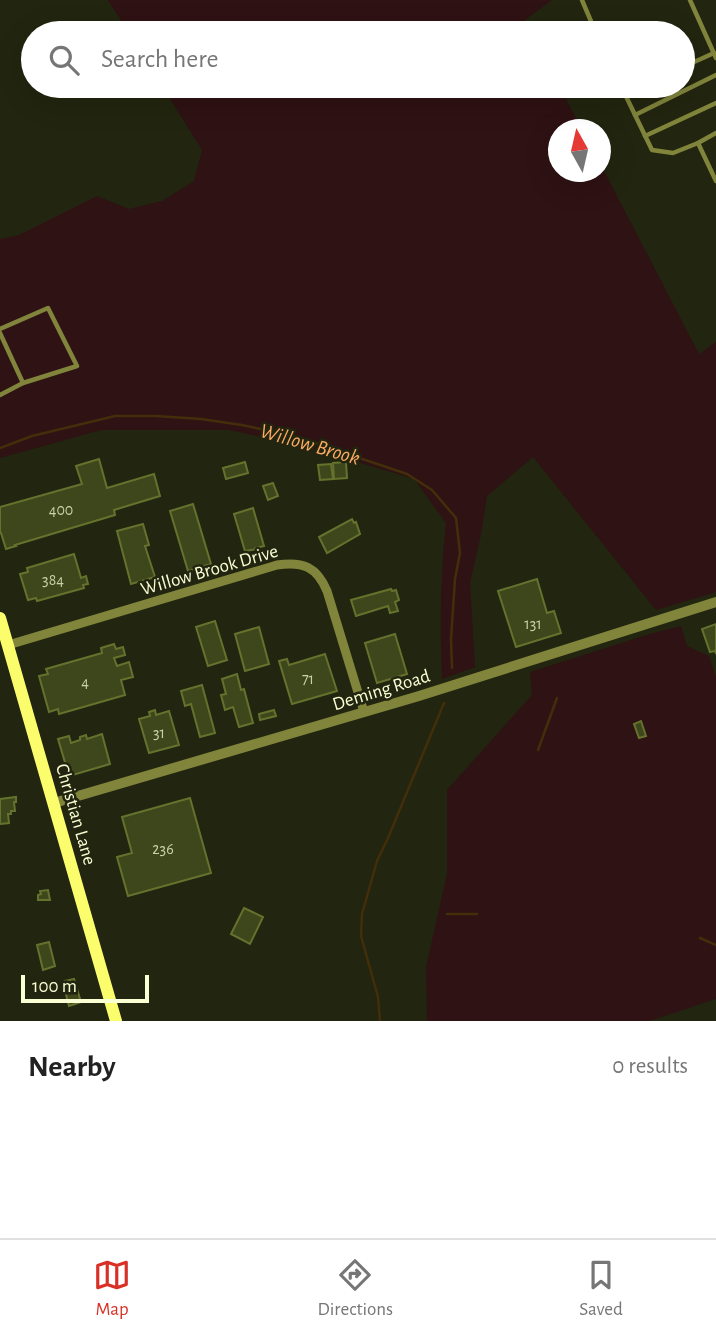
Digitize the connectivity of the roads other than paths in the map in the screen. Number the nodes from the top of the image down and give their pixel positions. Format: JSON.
{"nodes":[{"id":1,"x":582,"y":0,"type":"edge"},
{"id":2,"x":690,"y":0,"type":"edge"},
{"id":3,"x":591,"y":21,"type":"edge"},
{"id":4,"x":715,"y":55,"type":"edge"},
{"id":5,"x":695,"y":62,"type":"edge"},
{"id":6,"x":716,"y":75,"type":"edge"},
{"id":7,"x":695,"y":85,"type":"edge"},
{"id":8,"x":627,"y":98,"type":"edge"},
{"id":9,"x":669,"y":98,"type":"edge"},
{"id":10,"x":716,"y":103,"type":"edge"},
{"id":11,"x":635,"y":115,"type":"junction"},
{"id":12,"x":716,"y":133,"type":"edge"},
{"id":13,"x":645,"y":136,"type":"junction"},
{"id":14,"x":698,"y":143,"type":"junction"},
{"id":15,"x":716,"y":181,"type":"edge"},
{"id":16,"x":0,"y":331,"type":"edge"},
{"id":17,"x":23,"y":383,"type":"junction"},
{"id":18,"x":0,"y":395,"type":"edge"},
{"id":19,"x":716,"y":602,"type":"edge"},
{"id":20,"x":0,"y":618,"type":"edge"},
{"id":21,"x":8,"y":645,"type":"junction"},
{"id":22,"x":364,"y":712,"type":"junction"},
{"id":23,"x":54,"y":803,"type":"junction"},
{"id":24,"x":116,"y":1021,"type":"edge"}],
"edges":[{"from":1,"to":3,"type":"lane"},
{"from":2,"to":4,"type":"lane"},
{"from":4,"to":5,"type":"lane"},
{"from":6,"to":7,"type":"lane"},
{"from":8,"to":11,"type":"lane"},
{"from":9,"to":11,"type":"lane"},
{"from":10,"to":13,"type":"lane"},
{"from":11,"to":13,"type":"lane"},
{"from":12,"to":14,"type":"lane"},
{"from":13,"to":14,"type":"lane"},
{"from":14,"to":15,"type":"lane"},
{"from":16,"to":17,"type":"lane"},
{"from":16,"to":17,"type":"lane"},
{"from":17,"to":18,"type":"lane"},
{"from":19,"to":22,"type":"street","name":"Deming Road"},
{"from":20,"to":21,"type":"main road","name":"Christian Lane"},
{"from":21,"to":22,"type":"street","name":"Willow Brook Drive"},
{"from":21,"to":23,"type":"main road","name":"Christian Lane"},
{"from":22,"to":23,"type":"street","name":"Deming Road"},
{"from":23,"to":24,"type":"main road","name":"Christian Lane"}]}
